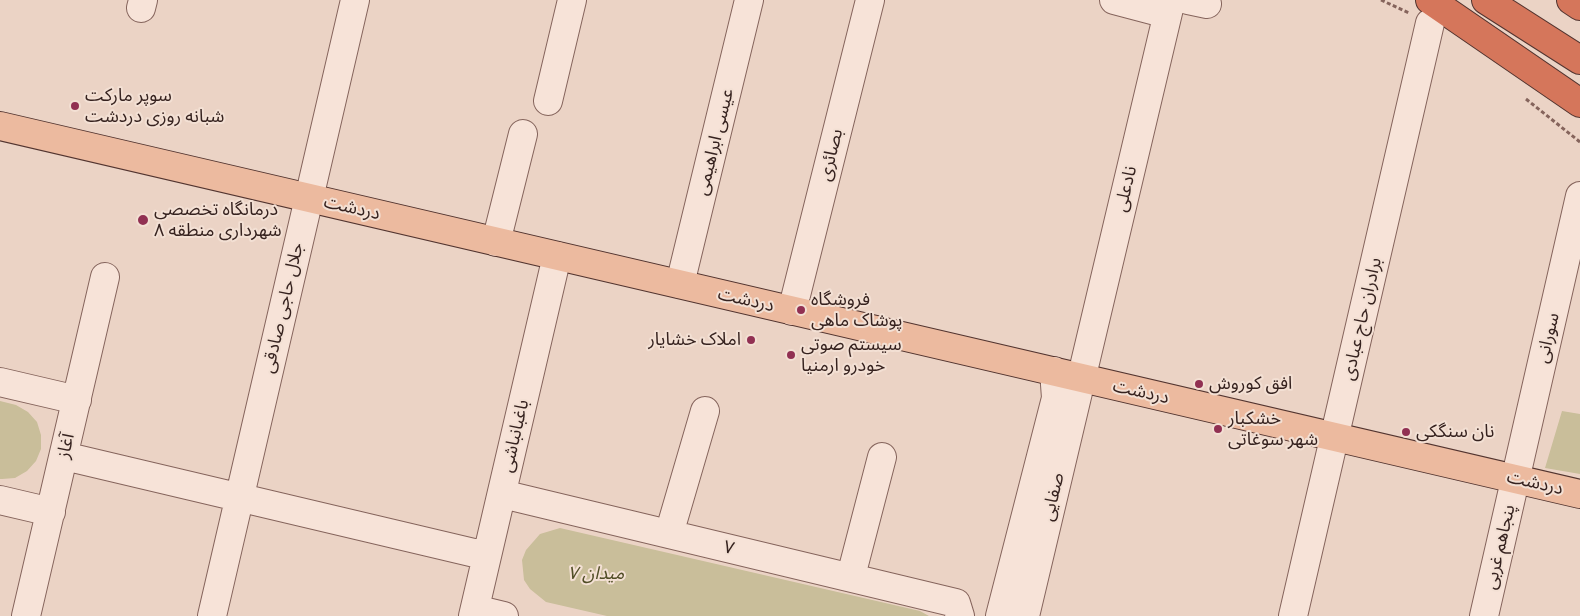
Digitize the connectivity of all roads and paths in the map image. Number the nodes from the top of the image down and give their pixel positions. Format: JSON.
{"nodes":[{"id":1,"x":355,"y":0,"type":"edge"},
{"id":2,"x":572,"y":0,"type":"edge"},
{"id":3,"x":749,"y":0,"type":"edge"},
{"id":4,"x":870,"y":0,"type":"edge"},
{"id":5,"x":1114,"y":0,"type":"edge"},
{"id":6,"x":1486,"y":0,"type":"edge"},
{"id":7,"x":1571,"y":0,"type":"edge"},
{"id":8,"x":1183,"y":5,"type":"edge"},
{"id":9,"x":1580,"y":6,"type":"edge"},
{"id":10,"x":1430,"y":11,"type":"edge"},
{"id":11,"x":1580,"y":60,"type":"edge"},
{"id":12,"x":548,"y":101,"type":"dead end"},
{"id":13,"x":1580,"y":103,"type":"edge"},
{"id":14,"x":0,"y":126,"type":"edge"},
{"id":15,"x":523,"y":134,"type":"dead end"},
{"id":16,"x":1580,"y":196,"type":"edge"},
{"id":17,"x":309,"y":198,"type":"junction"},
{"id":18,"x":496,"y":242,"type":"junction"},
{"id":19,"x":557,"y":256,"type":"junction"},
{"id":20,"x":105,"y":277,"type":"dead end"},
{"id":21,"x":680,"y":284,"type":"junction"},
{"id":22,"x":792,"y":310,"type":"junction"},
{"id":23,"x":1054,"y":372,"type":"junction"},
{"id":24,"x":1081,"y":378,"type":"junction"},
{"id":25,"x":0,"y":382,"type":"edge"},
{"id":26,"x":77,"y":400,"type":"junction"},
{"id":27,"x":705,"y":411,"type":"dead end"},
{"id":28,"x":1335,"y":437,"type":"junction"},
{"id":29,"x":64,"y":456,"type":"junction"},
{"id":30,"x":882,"y":457,"type":"dead end"},
{"id":31,"x":1516,"y":479,"type":"junction"},
{"id":32,"x":502,"y":494,"type":"junction"},
{"id":33,"x":1580,"y":494,"type":"edge"},
{"id":34,"x":240,"y":498,"type":"junction"},
{"id":35,"x":0,"y":500,"type":"edge"},
{"id":36,"x":51,"y":512,"type":"junction"},
{"id":37,"x":669,"y":534,"type":"junction"},
{"id":38,"x":487,"y":556,"type":"junction"},
{"id":39,"x":851,"y":576,"type":"junction"},
{"id":40,"x":958,"y":609,"type":"edge"},
{"id":41,"x":474,"y":613,"type":"edge"},
{"id":42,"x":1012,"y":615,"type":"edge"},
{"id":43,"x":26,"y":616,"type":"edge"},
{"id":44,"x":212,"y":616,"type":"edge"},
{"id":45,"x":504,"y":616,"type":"edge"},
{"id":46,"x":1293,"y":616,"type":"edge"},
{"id":47,"x":1484,"y":616,"type":"edge"}],
"edges":[{"from":1,"to":17,"type":"street","name":"جلال حاجی صادقی"},
{"from":2,"to":12,"type":"street"},
{"from":3,"to":21,"type":"street","name":"عیسی ابراهیمی"},
{"from":4,"to":22,"type":"street","name":"بصائری"},
{"from":5,"to":8,"type":"street"},
{"from":6,"to":11,"type":"highway"},
{"from":7,"to":9,"type":"highway"},
{"from":8,"to":24,"type":"street","name":"نادعلی"},
{"from":10,"to":13,"type":"highway"},
{"from":10,"to":28,"type":"street","name":"برادران حاج عبادی"},
{"from":14,"to":17,"type":"main road","name":"دردشت"},
{"from":15,"to":18,"type":"street"},
{"from":16,"to":31,"type":"street","name":"سورانی"},
{"from":17,"to":18,"type":"main road","name":"دردشت"},
{"from":17,"to":34,"type":"street","name":"جلال حاجی صادقی"},
{"from":18,"to":19,"type":"main road","name":"دردشت"},
{"from":19,"to":21,"type":"main road","name":"دردشت"},
{"from":19,"to":32,"type":"street","name":"باغبانباشی"},
{"from":20,"to":26,"type":"street","name":"آغاز"},
{"from":21,"to":22,"type":"main road","name":"دردشت"},
{"from":22,"to":23,"type":"main road","name":"دردشت"},
{"from":23,"to":24,"type":"main road","name":"دردشت"},
{"from":23,"to":42,"type":"street"},
{"from":24,"to":28,"type":"main road","name":"دردشت"},
{"from":24,"to":42,"type":"street","name":"صفایی"},
{"from":25,"to":26,"type":"street"},
{"from":26,"to":29,"type":"street","name":"آغاز"},
{"from":27,"to":37,"type":"street"},
{"from":28,"to":31,"type":"main road","name":"دردشت"},
{"from":28,"to":46,"type":"street","name":"برادران حاج عبادی"},
{"from":29,"to":34,"type":"street"},
{"from":29,"to":36,"type":"street","name":"آغاز"},
{"from":30,"to":39,"type":"street"},
{"from":31,"to":33,"type":"main road","name":"دردشت"},
{"from":31,"to":47,"type":"street","name":"پنجاهم غربی"},
{"from":32,"to":37,"type":"street","name":"۷"},
{"from":32,"to":38,"type":"street","name":"باغبانباشی"},
{"from":34,"to":38,"type":"street"},
{"from":34,"to":44,"type":"street","name":"جلال حاجی صادقی"},
{"from":35,"to":36,"type":"street"},
{"from":36,"to":43,"type":"street","name":"آغاز"},
{"from":37,"to":39,"type":"street","name":"۷"},
{"from":38,"to":41,"type":"street","name":"باغبانباشی"},
{"from":39,"to":40,"type":"street","name":"۷"},
{"from":40,"to":42,"type":"street","name":"۷"},
{"from":41,"to":45,"type":"street"}]}
